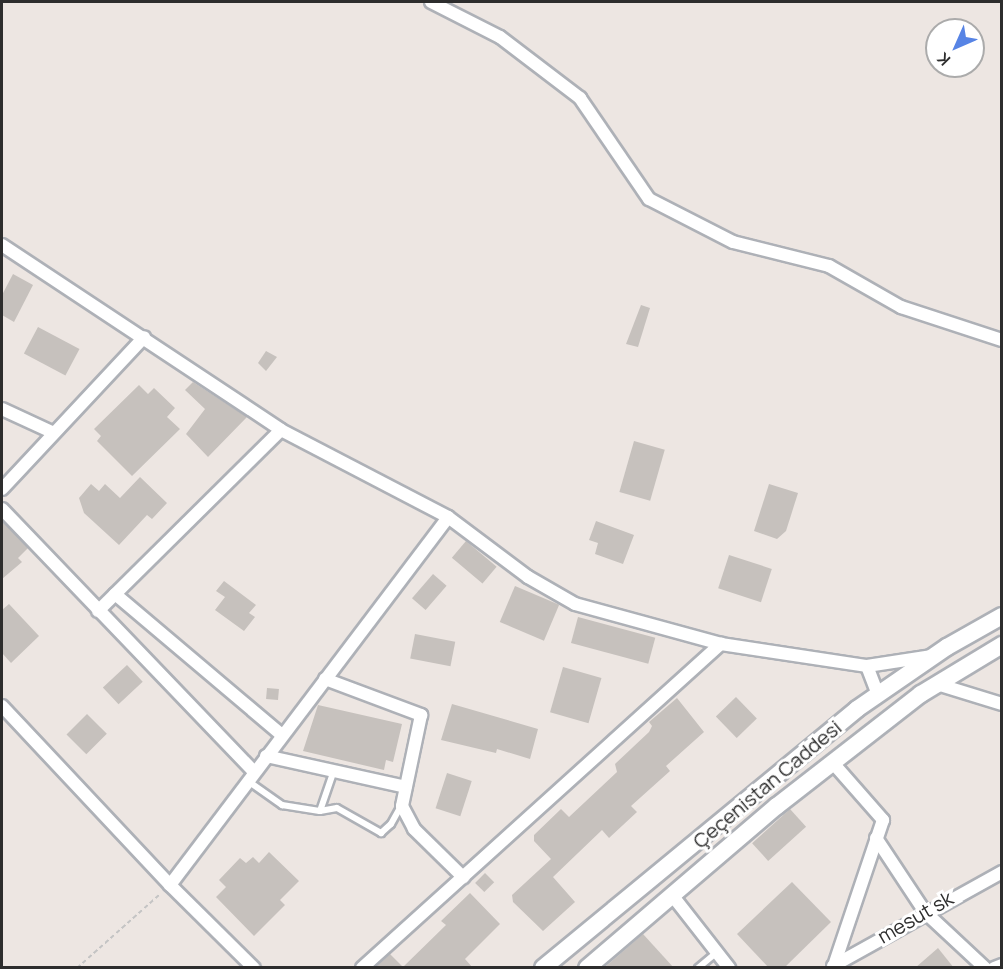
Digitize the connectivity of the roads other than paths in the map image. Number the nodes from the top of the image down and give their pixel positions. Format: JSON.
{"nodes":[{"id":1,"x":431,"y":2,"type":"edge"},
{"id":2,"x":2,"y":244,"type":"edge"},
{"id":3,"x":144,"y":337,"type":"junction"},
{"id":4,"x":1002,"y":340,"type":"edge"},
{"id":5,"x":2,"y":409,"type":"edge"},
{"id":6,"x":281,"y":430,"type":"junction"},
{"id":7,"x":54,"y":433,"type":"junction"},
{"id":8,"x":2,"y":489,"type":"edge"},
{"id":9,"x":2,"y":509,"type":"edge"},
{"id":10,"x":448,"y":517,"type":"junction"},
{"id":11,"x":115,"y":594,"type":"junction"},
{"id":12,"x":98,"y":611,"type":"junction"},
{"id":13,"x":1002,"y":616,"type":"edge"},
{"id":14,"x":721,"y":644,"type":"junction"},
{"id":15,"x":1002,"y":645,"type":"edge"},
{"id":16,"x":934,"y":655,"type":"junction"},
{"id":17,"x":867,"y":666,"type":"junction"},
{"id":18,"x":325,"y":679,"type":"junction"},
{"id":19,"x":937,"y":684,"type":"junction"},
{"id":20,"x":878,"y":694,"type":"junction"},
{"id":21,"x":1002,"y":704,"type":"edge"},
{"id":22,"x":2,"y":706,"type":"edge"},
{"id":23,"x":282,"y":735,"type":"junction"},
{"id":24,"x":266,"y":756,"type":"junction"},
{"id":25,"x":833,"y":763,"type":"junction"},
{"id":26,"x":333,"y":773,"type":"junction"},
{"id":27,"x":251,"y":776,"type":"junction"},
{"id":28,"x":406,"y":788,"type":"junction"},
{"id":29,"x":402,"y":806,"type":"junction"},
{"id":30,"x":320,"y":811,"type":"junction"},
{"id":31,"x":876,"y":838,"type":"junction"},
{"id":32,"x":1002,"y":872,"type":"edge"},
{"id":33,"x":463,"y":877,"type":"junction"},
{"id":34,"x":170,"y":885,"type":"junction"},
{"id":35,"x":672,"y":895,"type":"junction"},
{"id":36,"x":925,"y":912,"type":"junction"},
{"id":37,"x":717,"y":952,"type":"junction"},
{"id":38,"x":834,"y":965,"type":"edge"},
{"id":39,"x":1002,"y":965,"type":"edge"},
{"id":40,"x":254,"y":968,"type":"edge"},
{"id":41,"x":362,"y":968,"type":"edge"},
{"id":42,"x":543,"y":968,"type":"edge"},
{"id":43,"x":587,"y":968,"type":"edge"},
{"id":44,"x":698,"y":968,"type":"edge"},
{"id":45,"x":729,"y":968,"type":"edge"},
{"id":46,"x":985,"y":968,"type":"edge"},
{"id":47,"x":994,"y":968,"type":"edge"}],
"edges":[{"from":1,"to":4,"type":"street"},
{"from":2,"to":3,"type":"street"},
{"from":3,"to":6,"type":"street"},
{"from":3,"to":7,"type":"street"},
{"from":5,"to":7,"type":"street"},
{"from":6,"to":10,"type":"street"},
{"from":6,"to":11,"type":"street"},
{"from":7,"to":8,"type":"street"},
{"from":9,"to":12,"type":"street"},
{"from":10,"to":14,"type":"street"},
{"from":10,"to":18,"type":"street"},
{"from":11,"to":12,"type":"street"},
{"from":11,"to":23,"type":"street"},
{"from":12,"to":27,"type":"street"},
{"from":13,"to":16,"type":"main road","name":"Çeçenistan Caddesi"},
{"from":14,"to":17,"type":"street"},
{"from":14,"to":33,"type":"street"},
{"from":15,"to":19,"type":"main road","name":"Çeçenistan Caddesi"},
{"from":16,"to":17,"type":"street"},
{"from":16,"to":20,"type":"main road","name":"Çeçenistan Caddesi"},
{"from":17,"to":20,"type":"street"},
{"from":18,"to":23,"type":"street"},
{"from":18,"to":28,"type":"street"},
{"from":19,"to":21,"type":"street"},
{"from":19,"to":25,"type":"main road","name":"Çeçenistan Caddesi"},
{"from":20,"to":42,"type":"main road","name":"Çeçenistan Caddesi"},
{"from":22,"to":34,"type":"street"},
{"from":23,"to":24,"type":"street"},
{"from":24,"to":26,"type":"street"},
{"from":24,"to":27,"type":"street"},
{"from":25,"to":31,"type":"street"},
{"from":25,"to":35,"type":"main road","name":"Çeçenistan Caddesi"},
{"from":26,"to":28,"type":"street"},
{"from":26,"to":30,"type":"lane"},
{"from":27,"to":30,"type":"lane"},
{"from":27,"to":34,"type":"street"},
{"from":28,"to":29,"type":"street"},
{"from":29,"to":30,"type":"lane"},
{"from":29,"to":33,"type":"street"},
{"from":31,"to":36,"type":"street"},
{"from":31,"to":38,"type":"street"},
{"from":32,"to":36,"type":"street","name":"mesut sk"},
{"from":33,"to":41,"type":"street"},
{"from":34,"to":40,"type":"street"},
{"from":35,"to":37,"type":"street"},
{"from":35,"to":43,"type":"main road","name":"Çeçenistan Caddesi"},
{"from":36,"to":38,"type":"street","name":"mesut sk"},
{"from":36,"to":46,"type":"street"},
{"from":37,"to":44,"type":"lane"},
{"from":37,"to":45,"type":"street"},
{"from":39,"to":47,"type":"street"}]}
